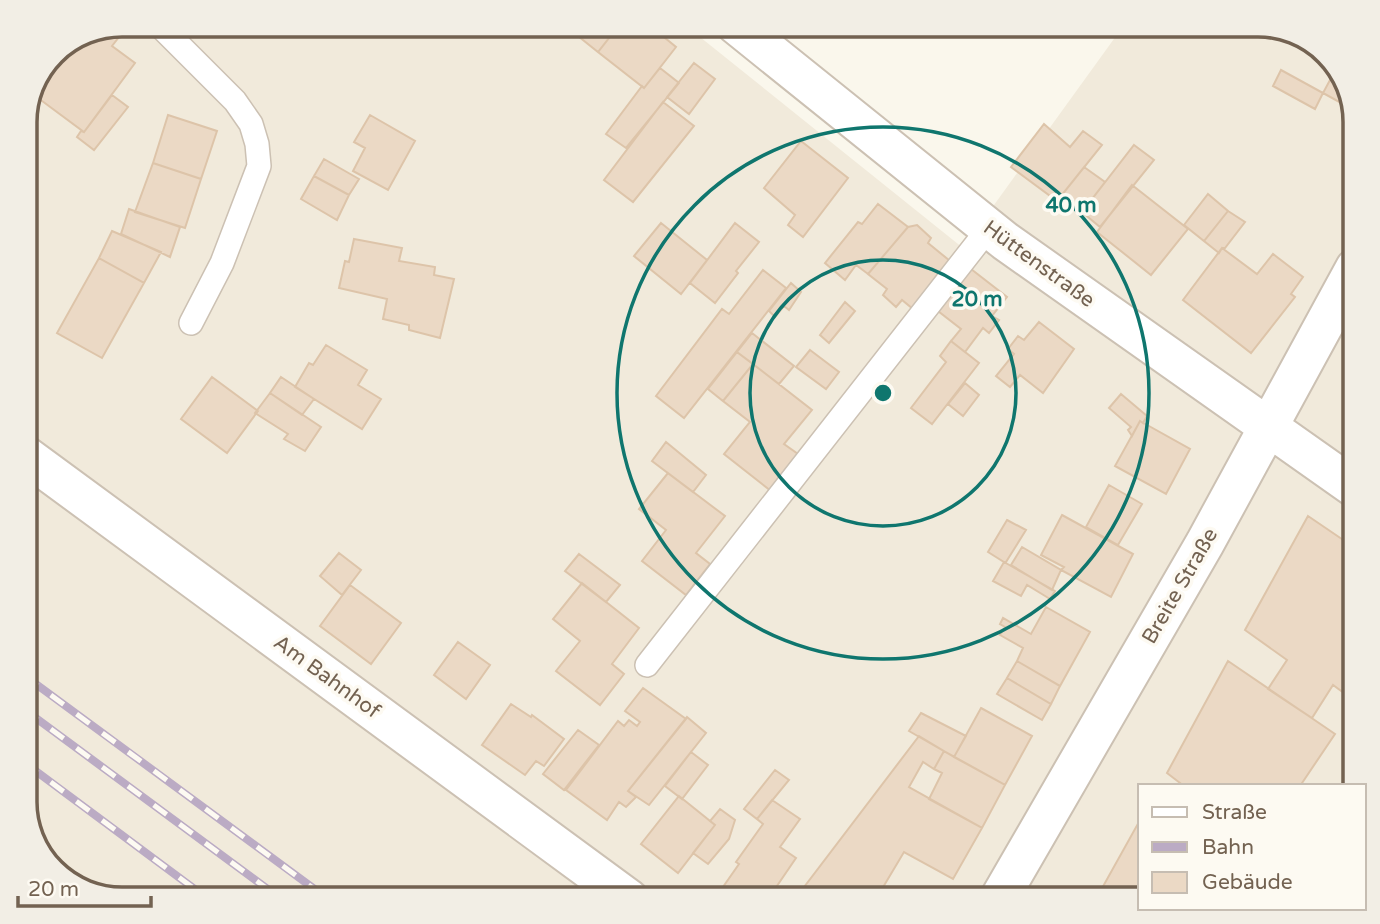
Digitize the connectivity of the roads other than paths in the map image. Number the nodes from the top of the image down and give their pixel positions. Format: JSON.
{"nodes":[{"id":1,"x":171,"y":37,"type":"edge"},
{"id":2,"x":751,"y":37,"type":"edge"},
{"id":3,"x":989,"y":228,"type":"junction"},
{"id":4,"x":1343,"y":291,"type":"edge"},
{"id":5,"x":191,"y":323,"type":"dead end"},
{"id":6,"x":1267,"y":426,"type":"junction"},
{"id":7,"x":37,"y":464,"type":"edge"},
{"id":8,"x":1343,"y":479,"type":"edge"},
{"id":9,"x":647,"y":665,"type":"dead end"},
{"id":10,"x":611,"y":887,"type":"edge"},
{"id":11,"x":1007,"y":887,"type":"edge"}],
"edges":[{"from":1,"to":5,"type":"lane"},
{"from":2,"to":3,"type":"street","name":"Hüttenstraße"},
{"from":3,"to":6,"type":"street","name":"Hüttenstraße"},
{"from":3,"to":9,"type":"lane"},
{"from":4,"to":6,"type":"street","name":"Breite Straße"},
{"from":6,"to":8,"type":"street","name":"Hüttenstraße"},
{"from":6,"to":11,"type":"street","name":"Breite Straße"},
{"from":7,"to":10,"type":"street","name":"Am Bahnhof"}]}
